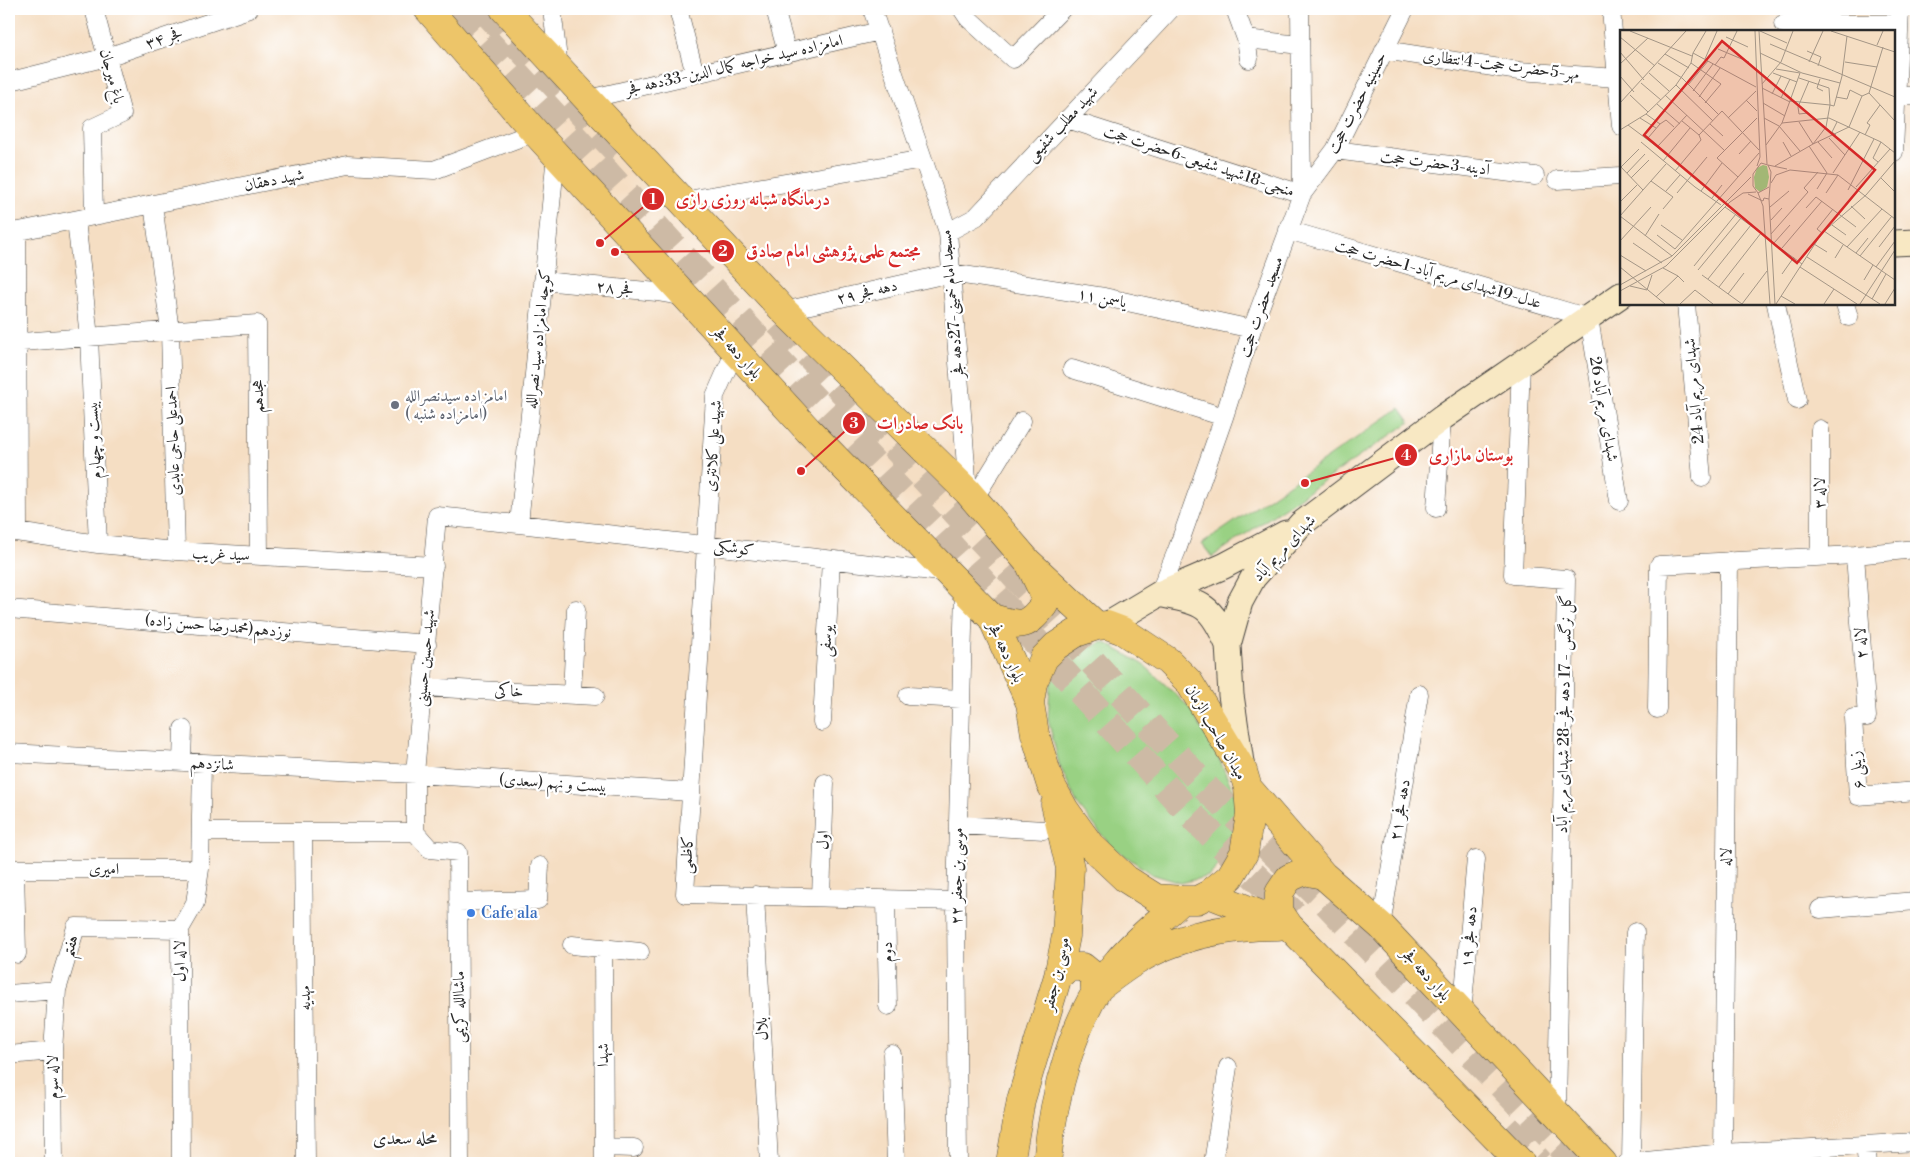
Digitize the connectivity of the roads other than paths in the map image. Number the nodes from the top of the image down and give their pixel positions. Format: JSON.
{"nodes":[{"id":1,"x":94,"y":9,"type":"edge"},
{"id":2,"x":249,"y":9,"type":"edge"},
{"id":3,"x":428,"y":9,"type":"edge"},
{"id":4,"x":504,"y":9,"type":"edge"},
{"id":5,"x":552,"y":9,"type":"edge"},
{"id":6,"x":678,"y":9,"type":"edge"},
{"id":7,"x":775,"y":9,"type":"edge"},
{"id":8,"x":962,"y":9,"type":"edge"},
{"id":9,"x":1062,"y":9,"type":"edge"},
{"id":10,"x":1171,"y":9,"type":"edge"},
{"id":11,"x":1235,"y":9,"type":"edge"},
{"id":12,"x":1300,"y":9,"type":"edge"},
{"id":13,"x":1405,"y":9,"type":"edge"},
{"id":14,"x":1611,"y":9,"type":"edge"},
{"id":15,"x":877,"y":11,"type":"edge"},
{"id":16,"x":1899,"y":16,"type":"edge"},
{"id":17,"x":1783,"y":21,"type":"edge"},
{"id":18,"x":880,"y":31,"type":"junction"},
{"id":19,"x":1246,"y":39,"type":"junction"},
{"id":20,"x":1300,"y":46,"type":"junction"},
{"id":21,"x":1384,"y":50,"type":"junction"},
{"id":22,"x":787,"y":53,"type":"junction"},
{"id":23,"x":107,"y":57,"type":"junction"},
{"id":24,"x":1249,"y":60,"type":"dead end"},
{"id":25,"x":560,"y":69,"type":"junction"},
{"id":26,"x":694,"y":74,"type":"junction"},
{"id":27,"x":1617,"y":78,"type":"junction"},
{"id":28,"x":15,"y":80,"type":"dead end"},
{"id":29,"x":1896,"y":96,"type":"junction"},
{"id":30,"x":1916,"y":96,"type":"edge"},
{"id":31,"x":588,"y":99,"type":"junction"},
{"id":32,"x":1620,"y":114,"type":"edge"},
{"id":33,"x":1067,"y":119,"type":"junction"},
{"id":34,"x":1895,"y":124,"type":"edge"},
{"id":35,"x":535,"y":132,"type":"junction"},
{"id":36,"x":1335,"y":150,"type":"junction"},
{"id":37,"x":556,"y":155,"type":"junction"},
{"id":38,"x":923,"y":159,"type":"junction"},
{"id":39,"x":1535,"y":176,"type":"dead end"},
{"id":40,"x":1620,"y":176,"type":"edge"},
{"id":41,"x":1557,"y":180,"type":"dead end"},
{"id":42,"x":1302,"y":194,"type":"junction"},
{"id":43,"x":682,"y":202,"type":"junction"},
{"id":44,"x":153,"y":204,"type":"junction"},
{"id":45,"x":94,"y":216,"type":"junction"},
{"id":46,"x":76,"y":220,"type":"junction"},
{"id":47,"x":1288,"y":230,"type":"junction"},
{"id":48,"x":13,"y":232,"type":"edge"},
{"id":49,"x":948,"y":232,"type":"junction"},
{"id":50,"x":1895,"y":242,"type":"edge"},
{"id":51,"x":1916,"y":242,"type":"edge"},
{"id":52,"x":951,"y":273,"type":"junction"},
{"id":53,"x":543,"y":281,"type":"junction"},
{"id":54,"x":1620,"y":296,"type":"edge"},
{"id":55,"x":686,"y":297,"type":"junction"},
{"id":56,"x":1686,"y":305,"type":"edge"},
{"id":57,"x":1776,"y":305,"type":"edge"},
{"id":58,"x":784,"y":311,"type":"junction"},
{"id":59,"x":1589,"y":318,"type":"junction"},
{"id":60,"x":1252,"y":329,"type":"junction"},
{"id":61,"x":170,"y":331,"type":"junction"},
{"id":62,"x":89,"y":337,"type":"junction"},
{"id":63,"x":14,"y":342,"type":"edge"},
{"id":64,"x":735,"y":351,"type":"junction"},
{"id":65,"x":1521,"y":364,"type":"junction"},
{"id":66,"x":1072,"y":369,"type":"dead end"},
{"id":67,"x":1798,"y":400,"type":"dead end"},
{"id":68,"x":1224,"y":418,"type":"junction"},
{"id":69,"x":1442,"y":418,"type":"junction"},
{"id":70,"x":1022,"y":421,"type":"dead end"},
{"id":71,"x":1820,"y":429,"type":"dead end"},
{"id":72,"x":1702,"y":478,"type":"dead end"},
{"id":73,"x":971,"y":495,"type":"junction"},
{"id":74,"x":1620,"y":501,"type":"dead end"},
{"id":75,"x":1436,"y":508,"type":"dead end"},
{"id":76,"x":519,"y":524,"type":"junction"},
{"id":77,"x":1301,"y":524,"type":"junction"},
{"id":78,"x":13,"y":531,"type":"edge"},
{"id":79,"x":98,"y":544,"type":"junction"},
{"id":80,"x":706,"y":545,"type":"junction"},
{"id":81,"x":1916,"y":550,"type":"edge"},
{"id":82,"x":176,"y":551,"type":"junction"},
{"id":83,"x":1855,"y":555,"type":"junction"},
{"id":84,"x":259,"y":556,"type":"junction"},
{"id":85,"x":1820,"y":557,"type":"junction"},
{"id":86,"x":831,"y":560,"type":"junction"},
{"id":87,"x":1729,"y":561,"type":"junction"},
{"id":88,"x":1028,"y":562,"type":"junction"},
{"id":89,"x":434,"y":566,"type":"junction"},
{"id":90,"x":956,"y":581,"type":"junction"},
{"id":91,"x":1159,"y":594,"type":"junction"},
{"id":92,"x":9,"y":609,"type":"edge"},
{"id":93,"x":576,"y":609,"type":"dead end"},
{"id":94,"x":992,"y":618,"type":"junction"},
{"id":95,"x":1102,"y":626,"type":"junction"},
{"id":96,"x":427,"y":644,"type":"junction"},
{"id":97,"x":1228,"y":645,"type":"junction"},
{"id":98,"x":422,"y":687,"type":"junction"},
{"id":99,"x":572,"y":694,"type":"junction"},
{"id":100,"x":1419,"y":694,"type":"dead end"},
{"id":101,"x":595,"y":696,"type":"dead end"},
{"id":102,"x":908,"y":696,"type":"dead end"},
{"id":103,"x":961,"y":699,"type":"junction"},
{"id":104,"x":1030,"y":703,"type":"junction"},
{"id":105,"x":1657,"y":709,"type":"dead end"},
{"id":106,"x":1852,"y":718,"type":"joint"},
{"id":107,"x":822,"y":722,"type":"dead end"},
{"id":108,"x":183,"y":729,"type":"dead end"},
{"id":109,"x":9,"y":753,"type":"edge"},
{"id":110,"x":182,"y":762,"type":"junction"},
{"id":111,"x":202,"y":763,"type":"junction"},
{"id":112,"x":415,"y":774,"type":"junction"},
{"id":113,"x":1245,"y":780,"type":"junction"},
{"id":114,"x":825,"y":783,"type":"dead end"},
{"id":115,"x":1050,"y":783,"type":"junction"},
{"id":116,"x":1916,"y":791,"type":"edge"},
{"id":117,"x":691,"y":792,"type":"junction"},
{"id":118,"x":958,"y":825,"type":"junction"},
{"id":119,"x":1044,"y":830,"type":"dead end"},
{"id":120,"x":201,"y":832,"type":"junction"},
{"id":121,"x":303,"y":832,"type":"junction"},
{"id":122,"x":415,"y":832,"type":"junction"},
{"id":123,"x":1476,"y":859,"type":"dead end"},
{"id":124,"x":540,"y":866,"type":"dead end"},
{"id":125,"x":12,"y":869,"type":"edge"},
{"id":126,"x":200,"y":870,"type":"junction"},
{"id":127,"x":1323,"y":875,"type":"junction"},
{"id":128,"x":1209,"y":894,"type":"junction"},
{"id":129,"x":755,"y":896,"type":"junction"},
{"id":130,"x":821,"y":897,"type":"junction"},
{"id":131,"x":886,"y":899,"type":"junction"},
{"id":132,"x":1182,"y":900,"type":"junction"},
{"id":133,"x":956,"y":901,"type":"junction"},
{"id":134,"x":1916,"y":901,"type":"edge"},
{"id":135,"x":458,"y":902,"type":"junction"},
{"id":136,"x":1820,"y":909,"type":"dead end"},
{"id":137,"x":1289,"y":926,"type":"junction"},
{"id":138,"x":1381,"y":926,"type":"junction"},
{"id":139,"x":180,"y":929,"type":"junction"},
{"id":140,"x":1635,"y":932,"type":"dead end"},
{"id":141,"x":572,"y":945,"type":"dead end"},
{"id":142,"x":603,"y":948,"type":"junction"},
{"id":143,"x":640,"y":952,"type":"dead end"},
{"id":144,"x":17,"y":954,"type":"dead end"},
{"id":145,"x":1058,"y":976,"type":"junction"},
{"id":146,"x":57,"y":990,"type":"junction"},
{"id":147,"x":1096,"y":990,"type":"junction"},
{"id":148,"x":9,"y":994,"type":"edge"},
{"id":149,"x":888,"y":1006,"type":"dead end"},
{"id":150,"x":1462,"y":1014,"type":"junction"},
{"id":151,"x":53,"y":1050,"type":"junction"},
{"id":152,"x":892,"y":1054,"type":"dead end"},
{"id":153,"x":9,"y":1055,"type":"edge"},
{"id":154,"x":1228,"y":1067,"type":"dead end"},
{"id":155,"x":1557,"y":1113,"type":"junction"},
{"id":156,"x":1916,"y":1142,"type":"edge"},
{"id":157,"x":1865,"y":1145,"type":"junction"},
{"id":158,"x":634,"y":1148,"type":"dead end"},
{"id":159,"x":1723,"y":1153,"type":"junction"},
{"id":160,"x":604,"y":1155,"type":"edge"},
{"id":161,"x":54,"y":1163,"type":"edge"},
{"id":162,"x":181,"y":1163,"type":"edge"},
{"id":163,"x":306,"y":1163,"type":"edge"},
{"id":164,"x":460,"y":1163,"type":"edge"},
{"id":165,"x":769,"y":1163,"type":"edge"},
{"id":166,"x":896,"y":1163,"type":"edge"},
{"id":167,"x":958,"y":1163,"type":"edge"},
{"id":168,"x":1010,"y":1163,"type":"edge"},
{"id":169,"x":1047,"y":1163,"type":"edge"},
{"id":170,"x":1213,"y":1163,"type":"edge"},
{"id":171,"x":1521,"y":1163,"type":"edge"},
{"id":172,"x":1602,"y":1163,"type":"edge"},
{"id":173,"x":1629,"y":1163,"type":"edge"},
{"id":174,"x":1867,"y":1163,"type":"edge"}],
"edges":[{"from":1,"to":23,"type":"street","name":"باغ میرجان"},
{"from":2,"to":23,"type":"street","name":"فجر ۳۴"},
{"from":3,"to":35,"type":"main road","name":"بلوار دهه فجر"},
{"from":4,"to":25,"type":"main road"},
{"from":5,"to":25,"type":"street"},
{"from":6,"to":26,"type":"street"},
{"from":7,"to":22,"type":"street"},
{"from":8,"to":9,"type":"street"},
{"from":10,"to":33,"type":"street","name":"شهید مطلب شفیعی"},
{"from":11,"to":19,"type":"street"},
{"from":12,"to":20,"type":"street","name":"مسجد حضرت حجت"},
{"from":13,"to":21,"type":"street","name":"حسینیه حضرت حجت"},
{"from":14,"to":27,"type":"street"},
{"from":15,"to":18,"type":"street","name":"مسجد امام خمینی-27دهه فجر"},
{"from":16,"to":17,"type":"street"},
{"from":16,"to":29,"type":"street"},
{"from":18,"to":22,"type":"street","name":"امامزاده سید خواجه کمال الدین-33دهه فجر"},
{"from":18,"to":38,"type":"street","name":"مسجد امام خمینی-27دهه فجر"},
{"from":19,"to":20,"type":"street"},
{"from":19,"to":24,"type":"street"},
{"from":20,"to":42,"type":"street","name":"مسجد حضرت حجت"},
{"from":21,"to":27,"type":"street","name":"مهر-5حضرت حجت-4انتظاری"},
{"from":21,"to":36,"type":"street","name":"حسینیه حضرت حجت"},
{"from":22,"to":26,"type":"street","name":"امامزاده سید خواجه کمال الدین-33دهه فجر"},
{"from":23,"to":28,"type":"street","name":"فجر ۳۴"},
{"from":23,"to":45,"type":"street","name":"باغ میرجان"},
{"from":25,"to":31,"type":"main road"},
{"from":26,"to":31,"type":"street","name":"امامزاده سید خواجه کمال الدین-33دهه فجر"},
{"from":27,"to":32,"type":"street"},
{"from":29,"to":30,"type":"street"},
{"from":29,"to":34,"type":"street"},
{"from":31,"to":43,"type":"main road"},
{"from":33,"to":42,"type":"street","name":"منجی-18شهید شفیعی-6حضرت حجت"},
{"from":33,"to":49,"type":"street","name":"شهید مطلب شفیعی"},
{"from":35,"to":37,"type":"main road","name":"بلوار دهه فجر"},
{"from":35,"to":44,"type":"street","name":"شهید دهقان"},
{"from":36,"to":39,"type":"street","name":"آدینه-3حضرت حجت"},
{"from":36,"to":42,"type":"street","name":"حسینیه حضرت حجت"},
{"from":37,"to":53,"type":"street","name":"کوچه امامزاده سید نصرالله"},
{"from":37,"to":55,"type":"main road","name":"بلوار دهه فجر"},
{"from":38,"to":43,"type":"street"},
{"from":38,"to":49,"type":"street","name":"مسجد امام خمینی-27دهه فجر"},
{"from":40,"to":41,"type":"street"},
{"from":42,"to":47,"type":"street","name":"مسجد حضرت حجت"},
{"from":43,"to":58,"type":"main road"},
{"from":44,"to":45,"type":"street","name":"شهید دهقان"},
{"from":44,"to":61,"type":"street","name":"احمدعلی حاجی عابدی"},
{"from":45,"to":46,"type":"street","name":"شهید دهقان"},
{"from":46,"to":48,"type":"street","name":"شهید دهقان"},
{"from":46,"to":62,"type":"street","name":"بیست و چهارم"},
{"from":47,"to":59,"type":"street","name":"عدل-19شهدای مریم آباد-1حضرت حجت"},
{"from":47,"to":60,"type":"street","name":"مسجد حضرت حجت"},
{"from":48,"to":63,"type":"street"},
{"from":49,"to":52,"type":"street","name":"مسجد امام خمینی-27دهه فجر"},
{"from":50,"to":51,"type":"main road"},
{"from":52,"to":58,"type":"street","name":"دهه فجر ۲۹"},
{"from":52,"to":60,"type":"street","name":"یاسمن ۱۱"},
{"from":52,"to":73,"type":"street","name":"مسجد امام خمینی-27دهه فجر"},
{"from":53,"to":55,"type":"street","name":"فجر ۲۸"},
{"from":53,"to":76,"type":"street","name":"کوچه امامزاده سید نصرالله"},
{"from":54,"to":59,"type":"main road","name":"شهدای مریم آباد"},
{"from":55,"to":64,"type":"main road","name":"بلوار دهه فجر"},
{"from":56,"to":72,"type":"street","name":"24 شهدای مریم آباد"},
{"from":57,"to":67,"type":"street"},
{"from":58,"to":73,"type":"main road"},
{"from":59,"to":65,"type":"main road","name":"شهدای مریم آباد"},
{"from":59,"to":74,"type":"street","name":"26 شهدای مریم آباد"},
{"from":60,"to":68,"type":"street","name":"مسجد حضرت حجت"},
{"from":61,"to":62,"type":"street"},
{"from":61,"to":82,"type":"street","name":"احمدعلی حاجی عابدی"},
{"from":61,"to":84,"type":"street","name":"هجدهم"},
{"from":62,"to":63,"type":"street"},
{"from":62,"to":79,"type":"street","name":"بیست و چهارم"},
{"from":63,"to":78,"type":"street"},
{"from":64,"to":80,"type":"street","name":"شهید علی کلانتری"},
{"from":64,"to":90,"type":"main road","name":"بلوار دهه فجر"},
{"from":65,"to":69,"type":"main road","name":"شهدای مریم آباد"},
{"from":65,"to":155,"type":"street","name":"گل نرگس - 17 دهه فجر-28 شهدای مریم آباد"},
{"from":66,"to":68,"type":"street"},
{"from":68,"to":91,"type":"street","name":"مسجد حضرت حجت"},
{"from":69,"to":75,"type":"street"},
{"from":69,"to":77,"type":"main road","name":"شهدای مریم آباد"},
{"from":70,"to":73,"type":"street"},
{"from":71,"to":85,"type":"street","name":"لاله ۳"},
{"from":73,"to":88,"type":"main road"},
{"from":76,"to":80,"type":"street","name":"کوشکی"},
{"from":76,"to":89,"type":"street","name":"شهید حسین حسینی"},
{"from":77,"to":91,"type":"main road"},
{"from":77,"to":97,"type":"main road","name":"شهدای مریم آباد"},
{"from":78,"to":79,"type":"street","name":"سید غریب"},
{"from":79,"to":82,"type":"street","name":"سید غریب"},
{"from":80,"to":86,"type":"street","name":"کوشکی"},
{"from":80,"to":117,"type":"street","name":"کاظمی"},
{"from":81,"to":83,"type":"street"},
{"from":82,"to":84,"type":"street","name":"سید غریب"},
{"from":83,"to":85,"type":"street"},
{"from":83,"to":106,"type":"street","name":"لاله ۲"},
{"from":84,"to":89,"type":"street","name":"سید غریب"},
{"from":85,"to":87,"type":"street"},
{"from":86,"to":90,"type":"street","name":"کوشکی"},
{"from":86,"to":107,"type":"street","name":"یوسفی"},
{"from":87,"to":105,"type":"street"},
{"from":87,"to":159,"type":"street","name":"لاله"},
{"from":88,"to":94,"type":"main road"},
{"from":88,"to":95,"type":"main road"},
{"from":89,"to":96,"type":"street","name":"شهید حسین حسینی"},
{"from":90,"to":94,"type":"main road","name":"بلوار دهه فجر"},
{"from":90,"to":103,"type":"street","name":"موسی بن جعفر ۲۲"},
{"from":91,"to":95,"type":"main road"},
{"from":91,"to":97,"type":"main road"},
{"from":92,"to":96,"type":"street","name":"نوزدهم(محمدرضا حسن زاده)"},
{"from":93,"to":99,"type":"street"},
{"from":94,"to":104,"type":"main road","name":"بلوار دهه فجر"},
{"from":95,"to":104,"type":"main road","name":"میدان صاحب الزمان"},
{"from":95,"to":113,"type":"main road","name":"میدان صاحب الزمان"},
{"from":96,"to":98,"type":"street","name":"شهید حسین حسینی"},
{"from":97,"to":113,"type":"main road","name":"شهدای مریم آباد"},
{"from":98,"to":99,"type":"street","name":"خاکی"},
{"from":98,"to":112,"type":"street","name":"شهید حسین حسینی"},
{"from":99,"to":101,"type":"street","name":"خاکی"},
{"from":100,"to":138,"type":"street","name":"دهه فجر ۲۱"},
{"from":102,"to":103,"type":"street"},
{"from":103,"to":118,"type":"street","name":"موسی بن جعفر ۲۲"},
{"from":104,"to":115,"type":"main road","name":"میدان صاحب الزمان"},
{"from":106,"to":116,"type":"street","name":"زینلی ۶"},
{"from":108,"to":110,"type":"street"},
{"from":109,"to":110,"type":"street","name":"شانزدهم"},
{"from":110,"to":111,"type":"street","name":"شانزدهم"},
{"from":111,"to":112,"type":"street","name":"شانزدهم"},
{"from":111,"to":120,"type":"street","name":"لاله اول"},
{"from":112,"to":117,"type":"street","name":"بیست و نهم (سعدی)"},
{"from":112,"to":122,"type":"street","name":"شهید حسین حسینی"},
{"from":113,"to":127,"type":"main road","name":"بلوار دهه فجر"},
{"from":113,"to":128,"type":"main road","name":"میدان صاحب الزمان"},
{"from":114,"to":130,"type":"street","name":"اول"},
{"from":115,"to":132,"type":"main road","name":"میدان صاحب الزمان"},
{"from":115,"to":145,"type":"main road","name":"موسی بن جعفر"},
{"from":117,"to":129,"type":"street","name":"کاظمی"},
{"from":118,"to":119,"type":"street"},
{"from":118,"to":133,"type":"street","name":"موسی بن جعفر ۲۲"},
{"from":120,"to":121,"type":"street"},
{"from":120,"to":126,"type":"street","name":"لاله اول"},
{"from":121,"to":122,"type":"street"},
{"from":121,"to":163,"type":"street","name":"مهدیه"},
{"from":122,"to":135,"type":"street","name":"ماشاالله کریمی"},
{"from":123,"to":150,"type":"street","name":"دهه فجر ۱۹"},
{"from":124,"to":135,"type":"street"},
{"from":125,"to":126,"type":"street","name":"امیری"},
{"from":125,"to":144,"type":"street"},
{"from":126,"to":139,"type":"street","name":"لاله اول"},
{"from":127,"to":137,"type":"main road"},
{"from":127,"to":138,"type":"main road","name":"بلوار دهه فجر"},
{"from":128,"to":132,"type":"main road","name":"میدان صاحب الزمان"},
{"from":128,"to":137,"type":"main road"},
{"from":129,"to":130,"type":"street","name":"کاظمی"},
{"from":129,"to":165,"type":"street","name":"بلال"},
{"from":130,"to":131,"type":"street","name":"کاظمی"},
{"from":131,"to":133,"type":"street","name":"کاظمی"},
{"from":131,"to":149,"type":"street","name":"دوم"},
{"from":132,"to":147,"type":"main road"},
{"from":133,"to":167,"type":"street","name":"موسی بن جعفر ۲۲"},
{"from":134,"to":136,"type":"street"},
{"from":135,"to":164,"type":"street","name":"ماشاالله کریمی"},
{"from":137,"to":147,"type":"main road"},
{"from":137,"to":171,"type":"main road"},
{"from":138,"to":150,"type":"main road","name":"بلوار دهه فجر"},
{"from":139,"to":146,"type":"street","name":"هفتم"},
{"from":139,"to":162,"type":"street","name":"لاله اول"},
{"from":140,"to":173,"type":"street"},
{"from":141,"to":142,"type":"street"},
{"from":142,"to":143,"type":"street"},
{"from":142,"to":160,"type":"street","name":"شهدا"},
{"from":145,"to":147,"type":"main road"},
{"from":145,"to":168,"type":"main road","name":"موسی بن جعفر"},
{"from":146,"to":148,"type":"street"},
{"from":146,"to":151,"type":"street","name":"لاله سوم"},
{"from":147,"to":169,"type":"main road"},
{"from":150,"to":155,"type":"main road","name":"بلوار دهه فجر"},
{"from":151,"to":153,"type":"street"},
{"from":151,"to":161,"type":"street","name":"لاله سوم"},
{"from":152,"to":166,"type":"street"},
{"from":154,"to":170,"type":"street"},
{"from":155,"to":172,"type":"main road","name":"بلوار دهه فجر"},
{"from":156,"to":157,"type":"street"},
{"from":157,"to":159,"type":"street"},
{"from":157,"to":174,"type":"street"},
{"from":158,"to":160,"type":"street"},
{"from":159,"to":173,"type":"street"}]}
